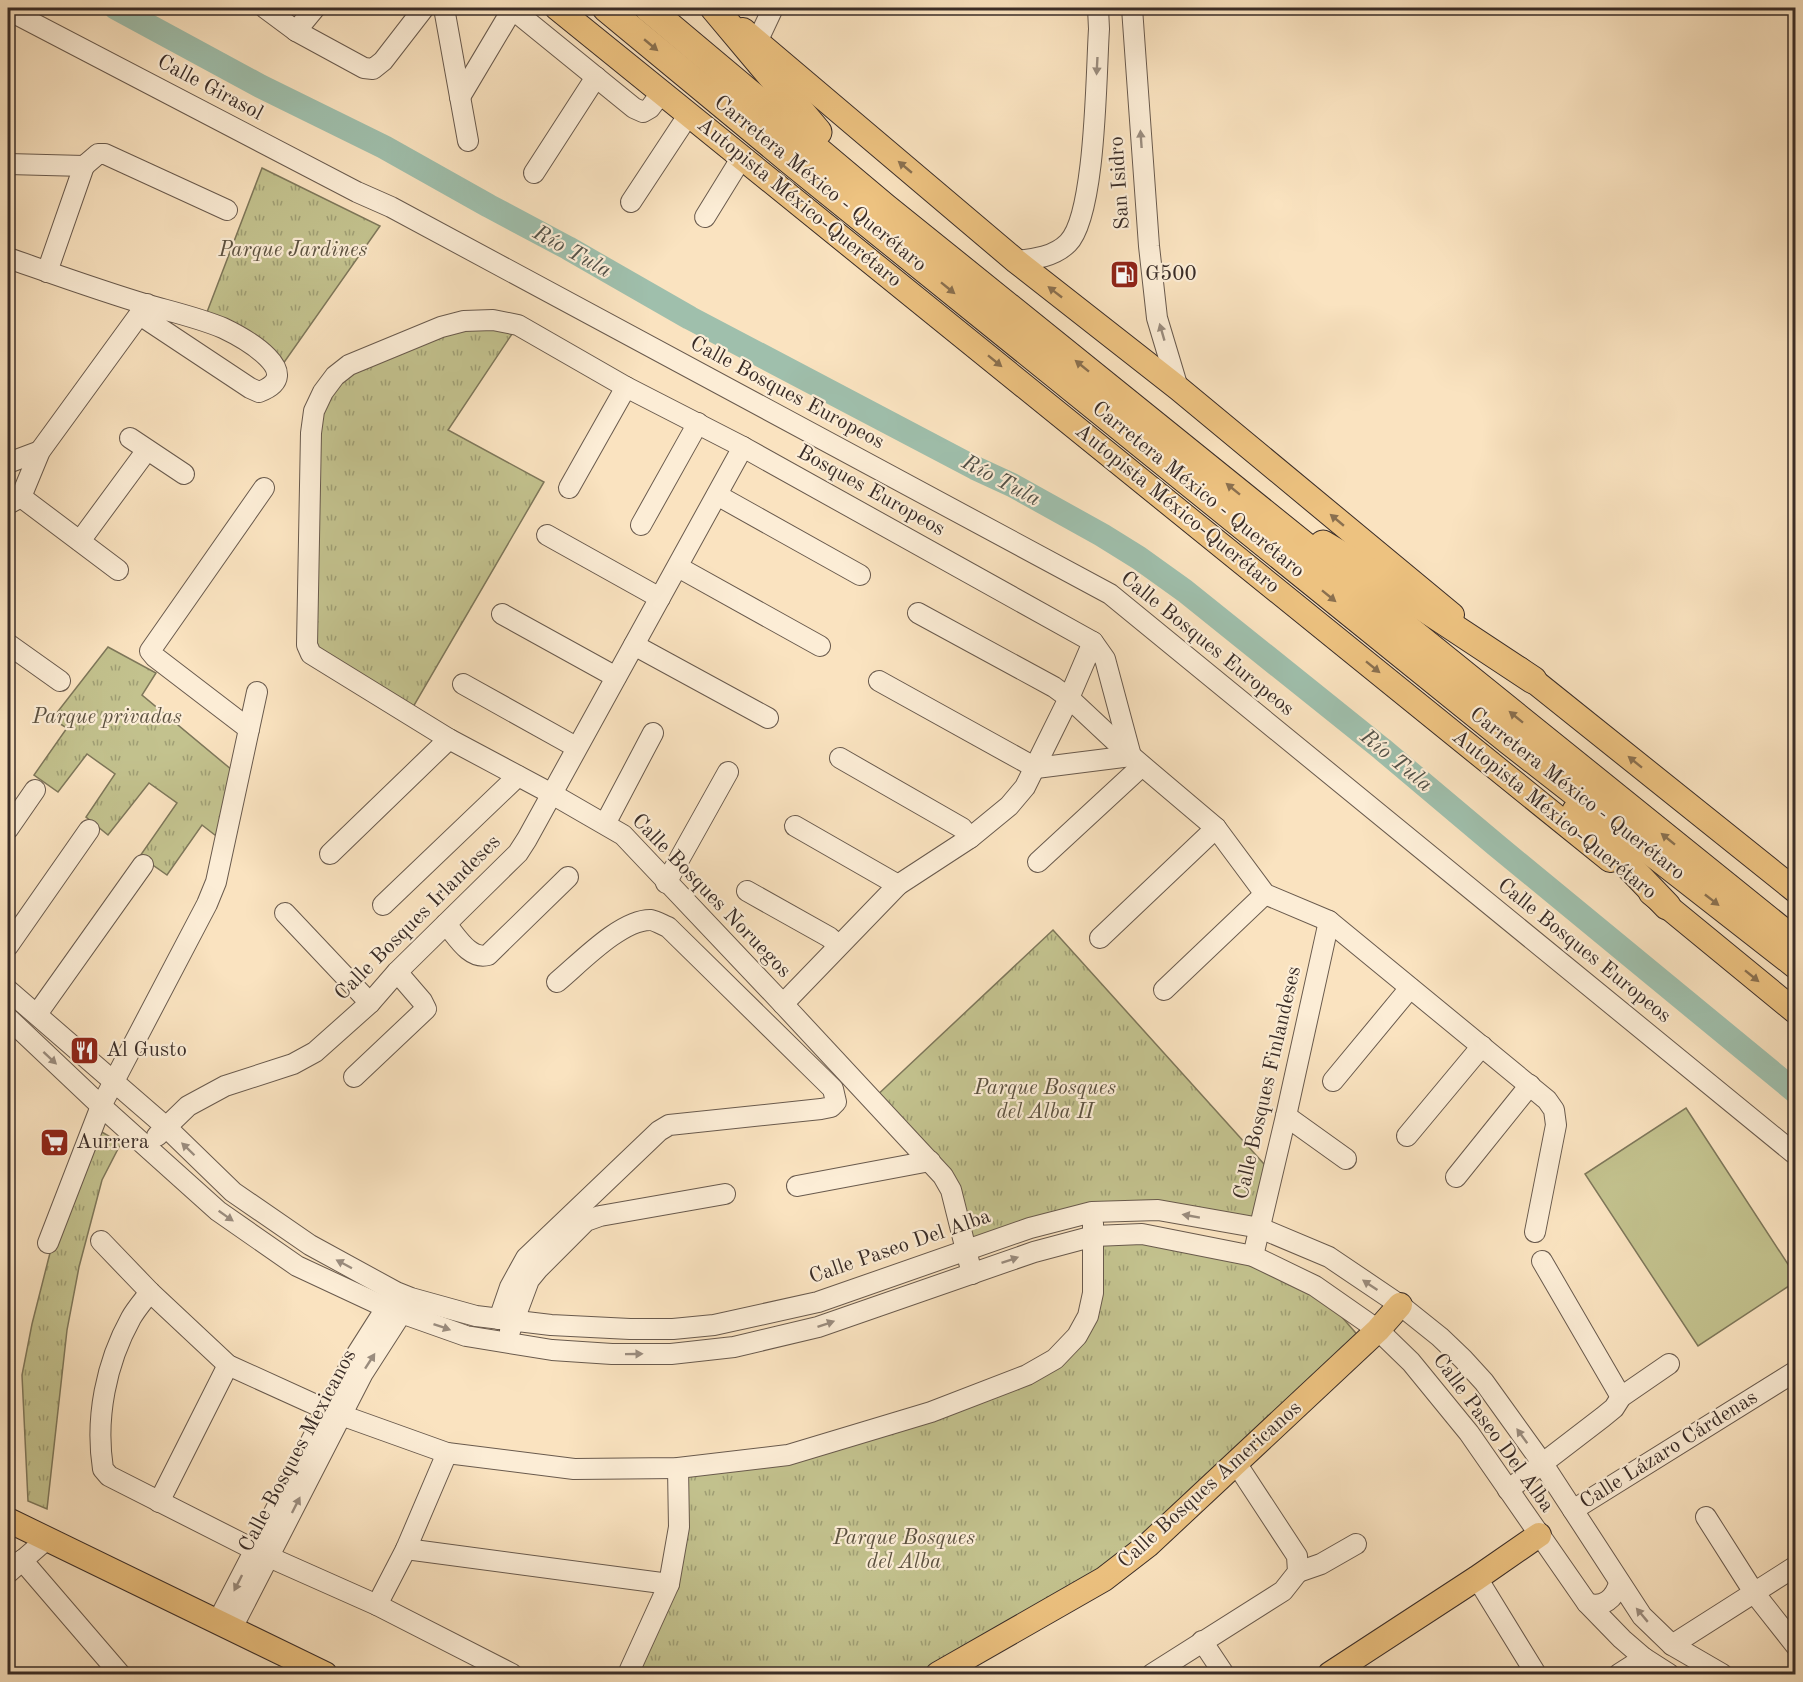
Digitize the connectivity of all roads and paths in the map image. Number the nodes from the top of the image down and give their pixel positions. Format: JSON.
{"nodes":[{"id":1,"x":265,"y":8,"type":"edge"},
{"id":2,"x":315,"y":8,"type":"edge"},
{"id":3,"x":424,"y":8,"type":"edge"},
{"id":4,"x":444,"y":8,"type":"edge"},
{"id":5,"x":512,"y":8,"type":"edge"},
{"id":6,"x":557,"y":8,"type":"edge"},
{"id":7,"x":606,"y":8,"type":"edge"},
{"id":8,"x":648,"y":8,"type":"edge"},
{"id":9,"x":715,"y":8,"type":"edge"},
{"id":10,"x":773,"y":8,"type":"edge"},
{"id":11,"x":1098,"y":8,"type":"edge"},
{"id":12,"x":1132,"y":8,"type":"edge"},
{"id":13,"x":8,"y":9,"type":"edge"},
{"id":14,"x":297,"y":31,"type":"junction"},
{"id":15,"x":757,"y":42,"type":"junction"},
{"id":16,"x":596,"y":76,"type":"junction"},
{"id":17,"x":662,"y":92,"type":"junction"},
{"id":18,"x":460,"y":97,"type":"junction"},
{"id":19,"x":689,"y":114,"type":"junction"},
{"id":20,"x":468,"y":141,"type":"dead end"},
{"id":21,"x":742,"y":157,"type":"junction"},
{"id":22,"x":8,"y":164,"type":"edge"},
{"id":23,"x":84,"y":166,"type":"junction"},
{"id":24,"x":534,"y":173,"type":"dead end"},
{"id":25,"x":631,"y":202,"type":"dead end"},
{"id":26,"x":391,"y":207,"type":"joint"},
{"id":27,"x":885,"y":207,"type":"junction"},
{"id":28,"x":227,"y":210,"type":"dead end"},
{"id":29,"x":705,"y":218,"type":"dead end"},
{"id":30,"x":8,"y":258,"type":"edge"},
{"id":31,"x":1016,"y":261,"type":"junction"},
{"id":32,"x":47,"y":272,"type":"junction"},
{"id":33,"x":143,"y":310,"type":"junction"},
{"id":34,"x":626,"y":387,"type":"junction"},
{"id":35,"x":1178,"y":388,"type":"junction"},
{"id":36,"x":698,"y":423,"type":"junction"},
{"id":37,"x":130,"y":438,"type":"dead end"},
{"id":38,"x":743,"y":447,"type":"junction"},
{"id":39,"x":147,"y":450,"type":"junction"},
{"id":40,"x":40,"y":451,"type":"junction"},
{"id":41,"x":8,"y":463,"type":"edge"},
{"id":42,"x":184,"y":474,"type":"dead end"},
{"id":43,"x":264,"y":488,"type":"dead end"},
{"id":44,"x":569,"y":488,"type":"dead end"},
{"id":45,"x":717,"y":495,"type":"junction"},
{"id":46,"x":14,"y":501,"type":"edge"},
{"id":47,"x":1262,"y":513,"type":"junction"},
{"id":48,"x":641,"y":525,"type":"dead end"},
{"id":49,"x":547,"y":535,"type":"dead end"},
{"id":50,"x":80,"y":541,"type":"junction"},
{"id":51,"x":678,"y":567,"type":"junction"},
{"id":52,"x":118,"y":570,"type":"dead end"},
{"id":53,"x":860,"y":576,"type":"dead end"},
{"id":54,"x":660,"y":598,"type":"junction"},
{"id":55,"x":918,"y":613,"type":"dead end"},
{"id":56,"x":502,"y":614,"type":"dead end"},
{"id":57,"x":1092,"y":642,"type":"junction"},
{"id":58,"x":8,"y":645,"type":"edge"},
{"id":59,"x":634,"y":645,"type":"junction"},
{"id":60,"x":820,"y":646,"type":"dead end"},
{"id":61,"x":311,"y":654,"type":"joint"},
{"id":62,"x":616,"y":677,"type":"junction"},
{"id":63,"x":1533,"y":680,"type":"junction"},
{"id":64,"x":60,"y":681,"type":"dead end"},
{"id":65,"x":879,"y":681,"type":"dead end"},
{"id":66,"x":463,"y":684,"type":"dead end"},
{"id":67,"x":257,"y":692,"type":"dead end"},
{"id":68,"x":1070,"y":698,"type":"junction"},
{"id":69,"x":768,"y":718,"type":"dead end"},
{"id":70,"x":249,"y":729,"type":"junction"},
{"id":71,"x":653,"y":734,"type":"dead end"},
{"id":72,"x":449,"y":739,"type":"junction"},
{"id":73,"x":1509,"y":741,"type":"junction"},
{"id":74,"x":576,"y":747,"type":"junction"},
{"id":75,"x":840,"y":758,"type":"dead end"},
{"id":76,"x":1136,"y":761,"type":"junction"},
{"id":77,"x":1036,"y":768,"type":"junction"},
{"id":78,"x":728,"y":772,"type":"dead end"},
{"id":79,"x":518,"y":776,"type":"junction"},
{"id":80,"x":35,"y":790,"type":"dead end"},
{"id":81,"x":552,"y":794,"type":"junction"},
{"id":82,"x":605,"y":824,"type":"junction"},
{"id":83,"x":795,"y":826,"type":"dead end"},
{"id":84,"x":1216,"y":828,"type":"junction"},
{"id":85,"x":8,"y":829,"type":"edge"},
{"id":86,"x":89,"y":830,"type":"dead end"},
{"id":87,"x":970,"y":838,"type":"junction"},
{"id":88,"x":330,"y":854,"type":"dead end"},
{"id":89,"x":1038,"y":862,"type":"dead end"},
{"id":90,"x":143,"y":865,"type":"dead end"},
{"id":91,"x":568,"y":877,"type":"dead end"},
{"id":92,"x":666,"y":883,"type":"junction"},
{"id":93,"x":898,"y":885,"type":"junction"},
{"id":94,"x":747,"y":891,"type":"dead end"},
{"id":95,"x":1796,"y":891,"type":"edge"},
{"id":96,"x":1265,"y":894,"type":"junction"},
{"id":97,"x":382,"y":905,"type":"dead end"},
{"id":98,"x":1667,"y":906,"type":"junction"},
{"id":99,"x":285,"y":913,"type":"dead end"},
{"id":100,"x":1329,"y":921,"type":"junction"},
{"id":101,"x":446,"y":924,"type":"junction"},
{"id":102,"x":1100,"y":938,"type":"dead end"},
{"id":103,"x":1796,"y":942,"type":"edge"},
{"id":104,"x":838,"y":945,"type":"junction"},
{"id":105,"x":8,"y":946,"type":"edge"},
{"id":106,"x":1796,"y":965,"type":"edge"},
{"id":107,"x":397,"y":972,"type":"junction"},
{"id":108,"x":557,"y":982,"type":"dead end"},
{"id":109,"x":1410,"y":988,"type":"junction"},
{"id":110,"x":8,"y":990,"type":"edge"},
{"id":111,"x":1164,"y":990,"type":"dead end"},
{"id":112,"x":370,"y":1004,"type":"junction"},
{"id":113,"x":783,"y":1004,"type":"junction"},
{"id":114,"x":1796,"y":1012,"type":"edge"},
{"id":115,"x":38,"y":1014,"type":"junction"},
{"id":116,"x":8,"y":1017,"type":"edge"},
{"id":117,"x":1482,"y":1046,"type":"junction"},
{"id":118,"x":354,"y":1077,"type":"dead end"},
{"id":119,"x":1333,"y":1081,"type":"dead end"},
{"id":120,"x":114,"y":1082,"type":"junction"},
{"id":121,"x":1530,"y":1085,"type":"junction"},
{"id":122,"x":101,"y":1106,"type":"junction"},
{"id":123,"x":1286,"y":1116,"type":"junction"},
{"id":124,"x":165,"y":1126,"type":"junction"},
{"id":125,"x":1407,"y":1136,"type":"dead end"},
{"id":126,"x":147,"y":1147,"type":"junction"},
{"id":127,"x":1796,"y":1155,"type":"edge"},
{"id":128,"x":1346,"y":1159,"type":"dead end"},
{"id":129,"x":923,"y":1163,"type":"junction"},
{"id":130,"x":1456,"y":1177,"type":"dead end"},
{"id":131,"x":796,"y":1186,"type":"dead end"},
{"id":132,"x":725,"y":1194,"type":"dead end"},
{"id":133,"x":1092,"y":1212,"type":"junction"},
{"id":134,"x":1260,"y":1228,"type":"junction"},
{"id":135,"x":1535,"y":1232,"type":"dead end"},
{"id":136,"x":1094,"y":1236,"type":"junction"},
{"id":137,"x":101,"y":1241,"type":"dead end"},
{"id":138,"x":48,"y":1243,"type":"dead end"},
{"id":139,"x":965,"y":1250,"type":"junction"},
{"id":140,"x":1253,"y":1256,"type":"junction"},
{"id":141,"x":1542,"y":1262,"type":"dead end"},
{"id":142,"x":972,"y":1274,"type":"junction"},
{"id":143,"x":150,"y":1292,"type":"junction"},
{"id":144,"x":399,"y":1303,"type":"junction"},
{"id":145,"x":1400,"y":1305,"type":"junction"},
{"id":146,"x":505,"y":1320,"type":"junction"},
{"id":147,"x":1378,"y":1330,"type":"junction"},
{"id":148,"x":507,"y":1342,"type":"junction"},
{"id":149,"x":1669,"y":1364,"type":"dead end"},
{"id":150,"x":228,"y":1365,"type":"junction"},
{"id":151,"x":1796,"y":1371,"type":"edge"},
{"id":152,"x":1621,"y":1397,"type":"junction"},
{"id":153,"x":334,"y":1413,"type":"junction"},
{"id":154,"x":447,"y":1453,"type":"junction"},
{"id":155,"x":1236,"y":1463,"type":"junction"},
{"id":156,"x":1543,"y":1464,"type":"junction"},
{"id":157,"x":678,"y":1468,"type":"junction"},
{"id":158,"x":1508,"y":1490,"type":"junction"},
{"id":159,"x":159,"y":1502,"type":"junction"},
{"id":160,"x":1573,"y":1510,"type":"junction"},
{"id":161,"x":1706,"y":1517,"type":"dead end"},
{"id":162,"x":8,"y":1520,"type":"edge"},
{"id":163,"x":1539,"y":1535,"type":"junction"},
{"id":164,"x":47,"y":1539,"type":"junction"},
{"id":165,"x":1356,"y":1544,"type":"dead end"},
{"id":166,"x":406,"y":1549,"type":"junction"},
{"id":167,"x":262,"y":1553,"type":"junction"},
{"id":168,"x":15,"y":1566,"type":"edge"},
{"id":169,"x":1796,"y":1566,"type":"edge"},
{"id":170,"x":1298,"y":1572,"type":"junction"},
{"id":171,"x":1477,"y":1578,"type":"junction"},
{"id":172,"x":1619,"y":1583,"type":"junction"},
{"id":173,"x":669,"y":1584,"type":"junction"},
{"id":174,"x":1755,"y":1594,"type":"junction"},
{"id":175,"x":1587,"y":1603,"type":"junction"},
{"id":176,"x":377,"y":1605,"type":"junction"},
{"id":177,"x":225,"y":1625,"type":"junction"},
{"id":178,"x":1202,"y":1641,"type":"junction"},
{"id":179,"x":1672,"y":1645,"type":"junction"},
{"id":180,"x":1796,"y":1646,"type":"edge"},
{"id":181,"x":1644,"y":1658,"type":"junction"},
{"id":182,"x":120,"y":1674,"type":"edge"},
{"id":183,"x":325,"y":1674,"type":"edge"},
{"id":184,"x":512,"y":1674,"type":"edge"},
{"id":185,"x":628,"y":1674,"type":"edge"},
{"id":186,"x":938,"y":1674,"type":"edge"},
{"id":187,"x":1152,"y":1674,"type":"edge"},
{"id":188,"x":1224,"y":1674,"type":"edge"},
{"id":189,"x":1330,"y":1674,"type":"edge"},
{"id":190,"x":1536,"y":1674,"type":"edge"},
{"id":191,"x":1619,"y":1674,"type":"edge"},
{"id":192,"x":1669,"y":1674,"type":"edge"},
{"id":193,"x":1722,"y":1674,"type":"edge"}],
"edges":[{"from":1,"to":14,"type":"street"},
{"from":2,"to":14,"type":"street"},
{"from":3,"to":14,"type":"street"},
{"from":4,"to":18,"type":"street"},
{"from":5,"to":16,"type":"street"},
{"from":5,"to":18,"type":"street"},
{"from":6,"to":17,"type":"main road","name":"Autopista México-Querétaro"},
{"from":7,"to":73,"type":"highway","name":"Carretera México - Querétaro","one_way":true},
{"from":8,"to":27,"type":"highway","name":"Carretera México - Querétaro"},
{"from":9,"to":15,"type":"main road"},
{"from":9,"to":27,"type":"highway"},
{"from":10,"to":15,"type":"street"},
{"from":11,"to":31,"type":"street","name":"San Isidro","one_way":true},
{"from":35,"to":12,"type":"street","name":"San Isidro","one_way":true},
{"from":13,"to":26,"type":"street","name":"Calle Girasol"},
{"from":31,"to":15,"type":"main road","one_way":true},
{"from":16,"to":17,"type":"street"},
{"from":16,"to":24,"type":"street"},
{"from":17,"to":19,"type":"main road","name":"Autopista México-Querétaro"},
{"from":18,"to":20,"type":"street"},
{"from":19,"to":21,"type":"main road","name":"Autopista México-Querétaro"},
{"from":19,"to":25,"type":"street"},
{"from":21,"to":29,"type":"street"},
{"from":21,"to":98,"type":"main road","name":"Autopista México-Querétaro","one_way":true},
{"from":22,"to":23,"type":"street"},
{"from":23,"to":28,"type":"street"},
{"from":23,"to":32,"type":"street"},
{"from":26,"to":127,"type":"street","name":"Calle Bosques Europeos"},
{"from":47,"to":27,"type":"highway","name":"Carretera México - Querétaro","one_way":true},
{"from":30,"to":32,"type":"street"},
{"from":35,"to":31,"type":"main road","one_way":true},
{"from":32,"to":33,"type":"street"},
{"from":33,"to":33,"type":"street"},
{"from":33,"to":40,"type":"street"},
{"from":34,"to":36,"type":"street","name":"Bosques Europeos"},
{"from":34,"to":44,"type":"street"},
{"from":34,"to":61,"type":"street","name":"Bosques Europeos"},
{"from":63,"to":35,"type":"main road","one_way":true},
{"from":36,"to":38,"type":"street","name":"Bosques Europeos"},
{"from":36,"to":48,"type":"street"},
{"from":37,"to":39,"type":"street"},
{"from":38,"to":45,"type":"street","name":"Calle Bosques Irlandeses"},
{"from":38,"to":57,"type":"street","name":"Bosques Europeos"},
{"from":39,"to":42,"type":"street"},
{"from":39,"to":50,"type":"street"},
{"from":40,"to":41,"type":"street"},
{"from":40,"to":46,"type":"street"},
{"from":43,"to":70,"type":"street"},
{"from":45,"to":51,"type":"street","name":"Calle Bosques Irlandeses"},
{"from":45,"to":53,"type":"street"},
{"from":46,"to":50,"type":"street"},
{"from":47,"to":63,"type":"highway"},
{"from":103,"to":47,"type":"highway","name":"Carretera México - Querétaro","one_way":true},
{"from":49,"to":54,"type":"street"},
{"from":50,"to":52,"type":"street"},
{"from":51,"to":54,"type":"street","name":"Calle Bosques Irlandeses"},
{"from":51,"to":60,"type":"street"},
{"from":54,"to":59,"type":"street","name":"Calle Bosques Irlandeses"},
{"from":55,"to":68,"type":"street"},
{"from":56,"to":62,"type":"street"},
{"from":57,"to":68,"type":"street"},
{"from":57,"to":76,"type":"street","name":"Bosques Europeos"},
{"from":58,"to":64,"type":"street"},
{"from":59,"to":62,"type":"street","name":"Calle Bosques Irlandeses"},
{"from":59,"to":69,"type":"street"},
{"from":61,"to":72,"type":"street","name":"Calle Bosques Noruegos"},
{"from":62,"to":74,"type":"street","name":"Calle Bosques Irlandeses"},
{"from":95,"to":63,"type":"main road","one_way":true},
{"from":65,"to":77,"type":"street"},
{"from":66,"to":74,"type":"street"},
{"from":67,"to":70,"type":"street"},
{"from":68,"to":76,"type":"street"},
{"from":68,"to":77,"type":"street"},
{"from":70,"to":120,"type":"street"},
{"from":71,"to":82,"type":"street"},
{"from":72,"to":79,"type":"street","name":"Calle Bosques Noruegos"},
{"from":72,"to":88,"type":"street"},
{"from":73,"to":98,"type":"highway"},
{"from":73,"to":106,"type":"highway","name":"Carretera México - Querétaro","one_way":true},
{"from":74,"to":81,"type":"street","name":"Calle Bosques Irlandeses"},
{"from":75,"to":87,"type":"street"},
{"from":76,"to":77,"type":"street"},
{"from":76,"to":84,"type":"street"},
{"from":76,"to":89,"type":"street"},
{"from":77,"to":87,"type":"street"},
{"from":78,"to":92,"type":"street"},
{"from":79,"to":81,"type":"street","name":"Calle Bosques Noruegos"},
{"from":79,"to":97,"type":"street"},
{"from":80,"to":85,"type":"street"},
{"from":81,"to":82,"type":"street","name":"Calle Bosques Noruegos"},
{"from":81,"to":101,"type":"street","name":"Calle Bosques Irlandeses"},
{"from":82,"to":92,"type":"street","name":"Calle Bosques Noruegos"},
{"from":83,"to":93,"type":"street"},
{"from":84,"to":96,"type":"street"},
{"from":84,"to":102,"type":"street"},
{"from":86,"to":105,"type":"street"},
{"from":87,"to":93,"type":"street"},
{"from":90,"to":115,"type":"street"},
{"from":91,"to":101,"type":"street"},
{"from":92,"to":113,"type":"street","name":"Calle Bosques Noruegos"},
{"from":93,"to":104,"type":"street"},
{"from":94,"to":104,"type":"street"},
{"from":96,"to":100,"type":"street"},
{"from":96,"to":111,"type":"street"},
{"from":98,"to":114,"type":"main road","name":"Autopista México-Querétaro","one_way":true},
{"from":99,"to":112,"type":"street"},
{"from":100,"to":109,"type":"street"},
{"from":100,"to":123,"type":"street","name":"Calle Bosques Finlandeses"},
{"from":101,"to":107,"type":"street","name":"Calle Bosques Irlandeses"},
{"from":104,"to":113,"type":"street"},
{"from":107,"to":112,"type":"street","name":"Calle Bosques Irlandeses"},
{"from":107,"to":118,"type":"street"},
{"from":108,"to":146,"type":"street"},
{"from":109,"to":117,"type":"street"},
{"from":109,"to":119,"type":"street"},
{"from":110,"to":115,"type":"street","name":"Calle Paseo Del Alba"},
{"from":112,"to":124,"type":"street","name":"Calle Bosques Irlandeses"},
{"from":113,"to":129,"type":"street","name":"Calle Bosques Noruegos"},
{"from":115,"to":120,"type":"street","name":"Calle Paseo Del Alba"},
{"from":116,"to":122,"type":"street","name":"Calle Paseo Del Alba","one_way":true},
{"from":117,"to":121,"type":"street"},
{"from":117,"to":125,"type":"street"},
{"from":120,"to":122,"type":"street"},
{"from":120,"to":124,"type":"street","name":"Calle Paseo Del Alba"},
{"from":121,"to":130,"type":"street"},
{"from":121,"to":135,"type":"street"},
{"from":122,"to":126,"type":"street","name":"Calle Paseo Del Alba"},
{"from":122,"to":138,"type":"street"},
{"from":123,"to":128,"type":"street"},
{"from":123,"to":134,"type":"street","name":"Calle Bosques Finlandeses"},
{"from":124,"to":126,"type":"street","name":"Calle Bosques Irlandeses"},
{"from":144,"to":124,"type":"street","name":"Calle Paseo Del Alba","one_way":true},
{"from":126,"to":144,"type":"street","name":"Calle Paseo Del Alba","one_way":true},
{"from":129,"to":131,"type":"street"},
{"from":129,"to":139,"type":"street","name":"Calle Bosques Noruegos"},
{"from":132,"to":146,"type":"street"},
{"from":134,"to":133,"type":"street","name":"Calle Paseo Del Alba","one_way":true},
{"from":133,"to":136,"type":"street"},
{"from":133,"to":139,"type":"street","name":"Calle Paseo Del Alba"},
{"from":134,"to":140,"type":"street","name":"Calle Bosques Finlandeses"},
{"from":145,"to":134,"type":"street","name":"Calle Paseo Del Alba","one_way":true},
{"from":136,"to":140,"type":"street","name":"Calle Paseo Del Alba"},
{"from":142,"to":136,"type":"street","name":"Calle Paseo Del Alba","one_way":true},
{"from":136,"to":157,"type":"street"},
{"from":137,"to":143,"type":"street"},
{"from":139,"to":142,"type":"street","name":"Calle Bosques Noruegos"},
{"from":139,"to":146,"type":"street","name":"Calle Paseo Del Alba"},
{"from":140,"to":147,"type":"street","name":"Calle Paseo Del Alba"},
{"from":141,"to":152,"type":"street"},
{"from":148,"to":142,"type":"street","name":"Calle Paseo Del Alba","one_way":true},
{"from":143,"to":150,"type":"street"},
{"from":143,"to":159,"type":"street"},
{"from":144,"to":146,"type":"street","name":"Calle Paseo Del Alba"},
{"from":144,"to":148,"type":"street","name":"Calle Paseo Del Alba","one_way":true},
{"from":144,"to":153,"type":"street","name":"Calle Bosques Mexicanos"},
{"from":145,"to":147,"type":"main road","name":"Calle Bosques Americanos"},
{"from":156,"to":145,"type":"street","name":"Calle Paseo Del Alba","one_way":true},
{"from":146,"to":148,"type":"street"},
{"from":147,"to":155,"type":"main road","name":"Calle Bosques Americanos"},
{"from":147,"to":158,"type":"street","name":"Calle Paseo Del Alba"},
{"from":149,"to":152,"type":"street"},
{"from":150,"to":153,"type":"street"},
{"from":150,"to":159,"type":"street"},
{"from":151,"to":160,"type":"street","name":"Calle Lázaro Cárdenas"},
{"from":152,"to":156,"type":"street"},
{"from":153,"to":154,"type":"street"},
{"from":153,"to":167,"type":"street","name":"Calle Bosques Mexicanos"},
{"from":154,"to":157,"type":"street"},
{"from":154,"to":166,"type":"street"},
{"from":155,"to":170,"type":"street"},
{"from":155,"to":186,"type":"main road","name":"Calle Bosques Americanos"},
{"from":156,"to":158,"type":"street"},
{"from":156,"to":160,"type":"street","name":"Calle Paseo Del Alba"},
{"from":157,"to":173,"type":"street"},
{"from":158,"to":163,"type":"street","name":"Calle Paseo Del Alba"},
{"from":159,"to":167,"type":"street"},
{"from":160,"to":172,"type":"street","name":"Calle Paseo Del Alba"},
{"from":161,"to":174,"type":"street"},
{"from":162,"to":164,"type":"main road"},
{"from":163,"to":171,"type":"main road"},
{"from":163,"to":175,"type":"street","name":"Calle Paseo Del Alba"},
{"from":164,"to":168,"type":"street"},
{"from":164,"to":177,"type":"main road"},
{"from":165,"to":170,"type":"street"},
{"from":166,"to":173,"type":"street"},
{"from":166,"to":176,"type":"street"},
{"from":167,"to":176,"type":"street"},
{"from":167,"to":177,"type":"street","name":"Calle Bosques Mexicanos"},
{"from":168,"to":182,"type":"street"},
{"from":169,"to":174,"type":"street"},
{"from":170,"to":178,"type":"street"},
{"from":171,"to":189,"type":"main road"},
{"from":171,"to":190,"type":"street"},
{"from":172,"to":175,"type":"street"},
{"from":179,"to":172,"type":"street","name":"Calle Paseo Del Alba","one_way":true},
{"from":173,"to":185,"type":"street"},
{"from":174,"to":179,"type":"street"},
{"from":174,"to":180,"type":"street"},
{"from":175,"to":181,"type":"street","name":"Calle Paseo Del Alba"},
{"from":176,"to":184,"type":"street"},
{"from":177,"to":183,"type":"main road"},
{"from":178,"to":187,"type":"street"},
{"from":178,"to":188,"type":"street"},
{"from":179,"to":193,"type":"street","name":"Calle Paseo Del Alba"},
{"from":181,"to":191,"type":"street"},
{"from":181,"to":192,"type":"street","name":"Calle Paseo Del Alba"}]}
